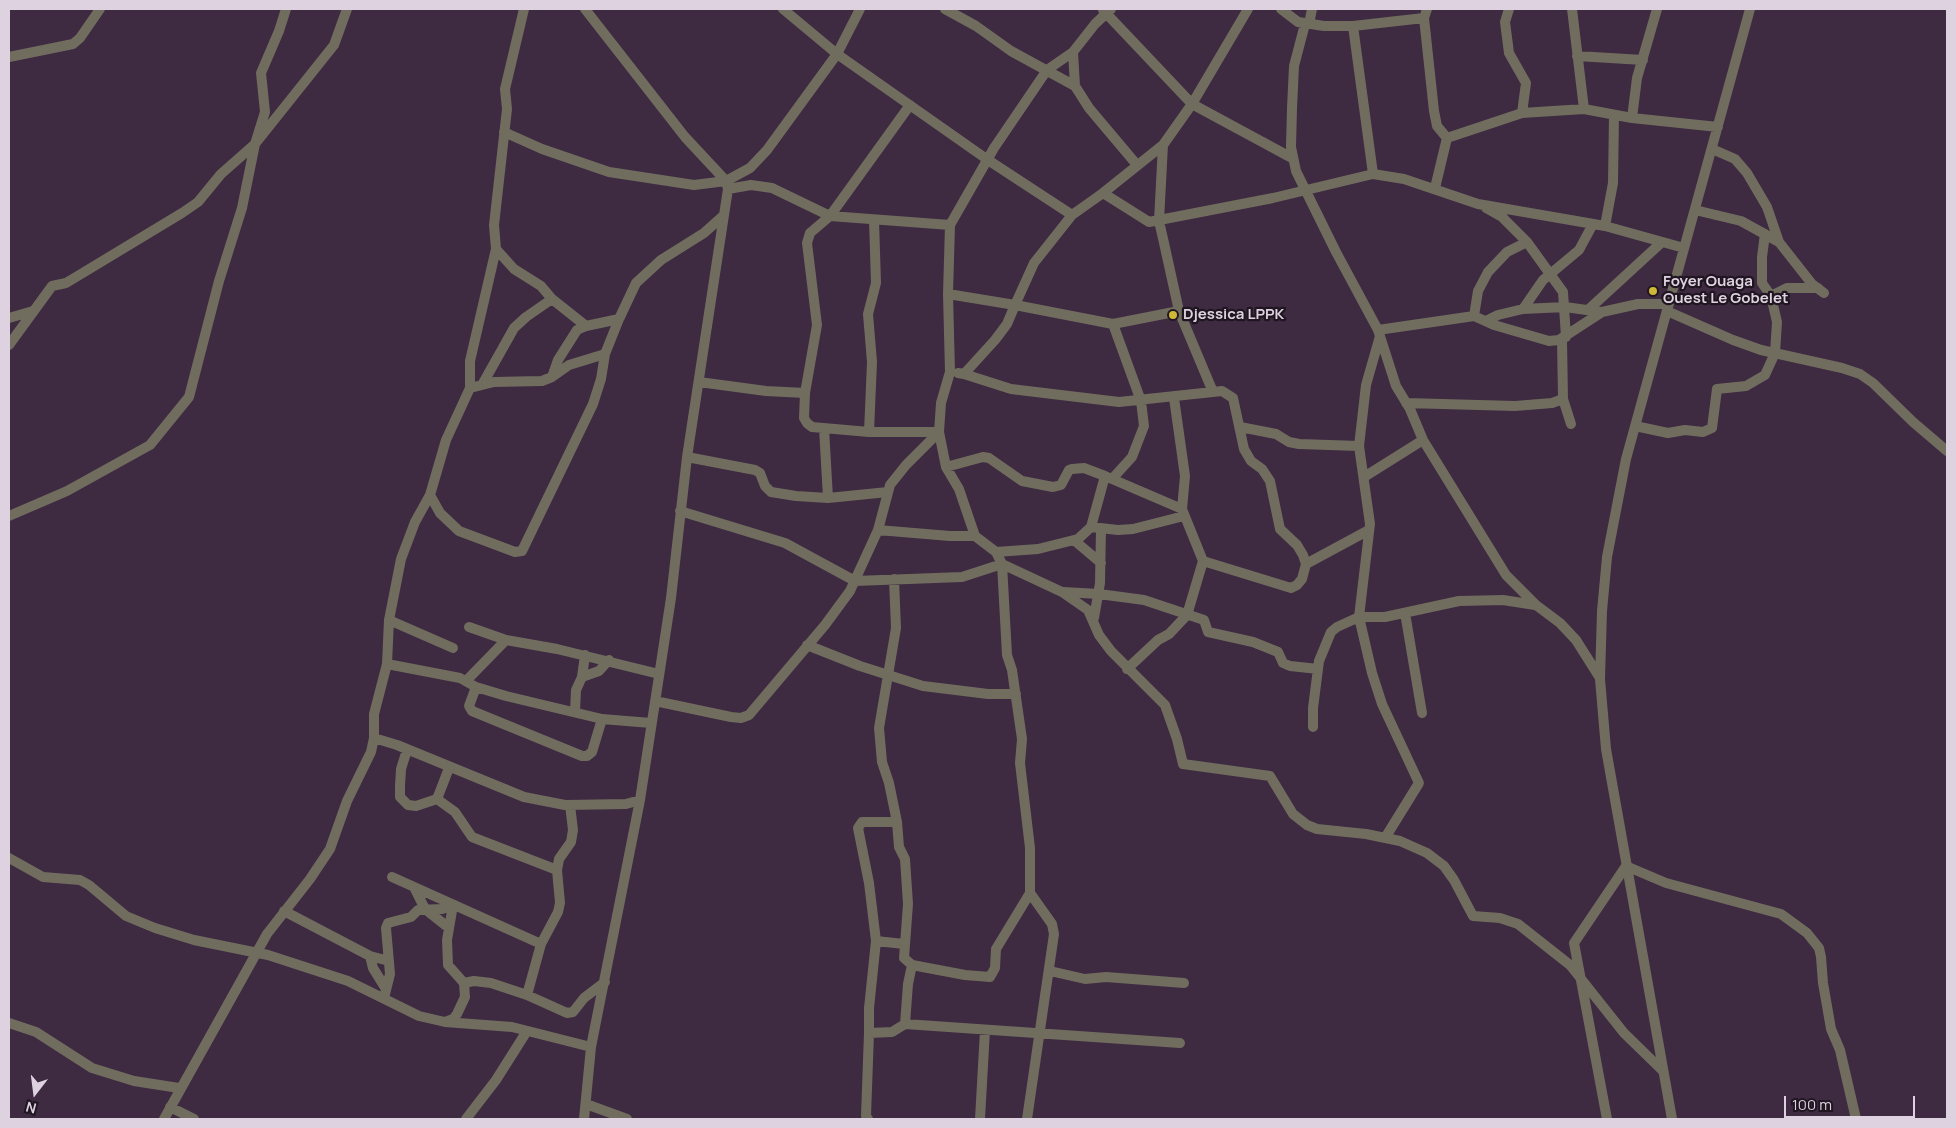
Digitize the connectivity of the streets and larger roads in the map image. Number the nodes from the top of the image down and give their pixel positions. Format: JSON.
{"nodes":[{"id":1,"x":100,"y":9,"type":"edge"},
{"id":2,"x":286,"y":9,"type":"edge"},
{"id":3,"x":347,"y":9,"type":"edge"},
{"id":4,"x":524,"y":9,"type":"edge"},
{"id":5,"x":585,"y":9,"type":"edge"},
{"id":6,"x":783,"y":9,"type":"edge"},
{"id":7,"x":860,"y":9,"type":"edge"},
{"id":8,"x":945,"y":9,"type":"edge"},
{"id":9,"x":1248,"y":9,"type":"edge"},
{"id":10,"x":1281,"y":9,"type":"edge"},
{"id":11,"x":1312,"y":9,"type":"edge"},
{"id":12,"x":1509,"y":9,"type":"edge"},
{"id":13,"x":1572,"y":9,"type":"edge"},
{"id":14,"x":1656,"y":9,"type":"edge"},
{"id":15,"x":1750,"y":9,"type":"edge"},
{"id":16,"x":1107,"y":10,"type":"edge"},
{"id":17,"x":1426,"y":14,"type":"edge"},
{"id":18,"x":1307,"y":24,"type":"junction"},
{"id":19,"x":1353,"y":26,"type":"junction"},
{"id":20,"x":1073,"y":52,"type":"junction"},
{"id":21,"x":837,"y":54,"type":"junction"},
{"id":22,"x":1577,"y":56,"type":"junction"},
{"id":23,"x":9,"y":57,"type":"edge"},
{"id":24,"x":1643,"y":60,"type":"junction"},
{"id":25,"x":1047,"y":70,"type":"junction"},
{"id":26,"x":1075,"y":86,"type":"junction"},
{"id":27,"x":1192,"y":104,"type":"junction"},
{"id":28,"x":910,"y":105,"type":"junction"},
{"id":29,"x":1584,"y":109,"type":"junction"},
{"id":30,"x":1522,"y":113,"type":"junction"},
{"id":31,"x":1614,"y":115,"type":"junction"},
{"id":32,"x":1632,"y":118,"type":"junction"},
{"id":33,"x":1718,"y":127,"type":"junction"},
{"id":34,"x":504,"y":132,"type":"junction"},
{"id":35,"x":1447,"y":138,"type":"junction"},
{"id":36,"x":255,"y":144,"type":"junction"},
{"id":37,"x":1163,"y":145,"type":"junction"},
{"id":38,"x":1712,"y":149,"type":"junction"},
{"id":39,"x":1292,"y":158,"type":"junction"},
{"id":40,"x":988,"y":160,"type":"junction"},
{"id":41,"x":1137,"y":165,"type":"junction"},
{"id":42,"x":1373,"y":174,"type":"junction"},
{"id":43,"x":727,"y":185,"type":"junction"},
{"id":44,"x":1435,"y":188,"type":"junction"},
{"id":45,"x":1305,"y":190,"type":"junction"},
{"id":46,"x":1103,"y":193,"type":"junction"},
{"id":47,"x":1478,"y":204,"type":"junction"},
{"id":48,"x":1694,"y":210,"type":"junction"},
{"id":49,"x":1072,"y":215,"type":"junction"},
{"id":50,"x":724,"y":216,"type":"junction"},
{"id":51,"x":830,"y":216,"type":"junction"},
{"id":52,"x":874,"y":220,"type":"junction"},
{"id":53,"x":1159,"y":221,"type":"junction"},
{"id":54,"x":1593,"y":224,"type":"junction"},
{"id":55,"x":950,"y":225,"type":"junction"},
{"id":56,"x":1605,"y":226,"type":"junction"},
{"id":57,"x":1765,"y":234,"type":"junction"},
{"id":58,"x":1527,"y":242,"type":"junction"},
{"id":59,"x":1662,"y":242,"type":"junction"},
{"id":60,"x":1779,"y":242,"type":"junction"},
{"id":61,"x":1684,"y":248,"type":"junction"},
{"id":62,"x":496,"y":249,"type":"junction"},
{"id":63,"x":1551,"y":272,"type":"junction"},
{"id":64,"x":948,"y":294,"type":"junction"},
{"id":65,"x":1771,"y":296,"type":"junction"},
{"id":66,"x":552,"y":299,"type":"junction"},
{"id":67,"x":1015,"y":306,"type":"junction"},
{"id":68,"x":1565,"y":307,"type":"junction"},
{"id":69,"x":1668,"y":308,"type":"junction"},
{"id":70,"x":1523,"y":309,"type":"junction"},
{"id":71,"x":1588,"y":310,"type":"junction"},
{"id":72,"x":33,"y":311,"type":"junction"},
{"id":73,"x":1179,"y":311,"type":"junction"},
{"id":74,"x":1602,"y":312,"type":"junction"},
{"id":75,"x":1474,"y":316,"type":"junction"},
{"id":76,"x":9,"y":318,"type":"edge"},
{"id":77,"x":619,"y":319,"type":"junction"},
{"id":78,"x":1486,"y":321,"type":"junction"},
{"id":79,"x":1113,"y":324,"type":"junction"},
{"id":80,"x":586,"y":326,"type":"junction"},
{"id":81,"x":1379,"y":333,"type":"junction"},
{"id":82,"x":1564,"y":338,"type":"junction"},
{"id":83,"x":9,"y":345,"type":"edge"},
{"id":84,"x":1776,"y":353,"type":"junction"},
{"id":85,"x":605,"y":354,"type":"junction"},
{"id":86,"x":950,"y":372,"type":"junction"},
{"id":87,"x":964,"y":374,"type":"junction"},
{"id":88,"x":552,"y":377,"type":"junction"},
{"id":89,"x":699,"y":382,"type":"junction"},
{"id":90,"x":482,"y":386,"type":"junction"},
{"id":91,"x":470,"y":388,"type":"junction"},
{"id":92,"x":1213,"y":392,"type":"junction"},
{"id":93,"x":805,"y":393,"type":"junction"},
{"id":94,"x":1174,"y":398,"type":"junction"},
{"id":95,"x":1563,"y":399,"type":"junction"},
{"id":96,"x":1141,"y":401,"type":"junction"},
{"id":97,"x":1406,"y":403,"type":"junction"},
{"id":98,"x":1571,"y":424,"type":"dead end"},
{"id":99,"x":1636,"y":426,"type":"junction"},
{"id":100,"x":824,"y":428,"type":"junction"},
{"id":101,"x":1240,"y":428,"type":"junction"},
{"id":102,"x":869,"y":432,"type":"junction"},
{"id":103,"x":940,"y":432,"type":"junction"},
{"id":104,"x":1423,"y":440,"type":"junction"},
{"id":105,"x":1359,"y":446,"type":"junction"},
{"id":106,"x":1947,"y":451,"type":"edge"},
{"id":107,"x":687,"y":457,"type":"junction"},
{"id":108,"x":946,"y":467,"type":"junction"},
{"id":109,"x":1108,"y":477,"type":"junction"},
{"id":110,"x":1364,"y":477,"type":"junction"},
{"id":111,"x":888,"y":492,"type":"junction"},
{"id":112,"x":430,"y":495,"type":"junction"},
{"id":113,"x":828,"y":498,"type":"junction"},
{"id":114,"x":680,"y":512,"type":"junction"},
{"id":115,"x":1183,"y":512,"type":"junction"},
{"id":116,"x":9,"y":516,"type":"edge"},
{"id":117,"x":1090,"y":526,"type":"junction"},
{"id":118,"x":1101,"y":528,"type":"junction"},
{"id":119,"x":878,"y":530,"type":"junction"},
{"id":120,"x":1369,"y":530,"type":"junction"},
{"id":121,"x":975,"y":536,"type":"junction"},
{"id":122,"x":1075,"y":540,"type":"junction"},
{"id":123,"x":996,"y":552,"type":"junction"},
{"id":124,"x":1203,"y":561,"type":"junction"},
{"id":125,"x":1101,"y":563,"type":"junction"},
{"id":126,"x":1002,"y":564,"type":"junction"},
{"id":127,"x":1306,"y":564,"type":"junction"},
{"id":128,"x":894,"y":579,"type":"junction"},
{"id":129,"x":855,"y":581,"type":"junction"},
{"id":130,"x":1062,"y":592,"type":"junction"},
{"id":131,"x":1099,"y":594,"type":"junction"},
{"id":132,"x":1536,"y":605,"type":"junction"},
{"id":133,"x":1405,"y":613,"type":"junction"},
{"id":134,"x":1187,"y":615,"type":"junction"},
{"id":135,"x":1359,"y":617,"type":"junction"},
{"id":136,"x":1094,"y":618,"type":"junction"},
{"id":137,"x":389,"y":620,"type":"junction"},
{"id":138,"x":469,"y":626,"type":"dead end"},
{"id":139,"x":506,"y":640,"type":"junction"},
{"id":140,"x":807,"y":645,"type":"junction"},
{"id":141,"x":453,"y":648,"type":"dead end"},
{"id":142,"x":585,"y":655,"type":"junction"},
{"id":143,"x":609,"y":660,"type":"junction"},
{"id":144,"x":387,"y":664,"type":"junction"},
{"id":145,"x":1127,"y":669,"type":"junction"},
{"id":146,"x":1318,"y":669,"type":"junction"},
{"id":147,"x":659,"y":674,"type":"junction"},
{"id":148,"x":889,"y":676,"type":"junction"},
{"id":149,"x":582,"y":677,"type":"junction"},
{"id":150,"x":1600,"y":679,"type":"junction"},
{"id":151,"x":466,"y":681,"type":"junction"},
{"id":152,"x":476,"y":687,"type":"junction"},
{"id":153,"x":1016,"y":694,"type":"junction"},
{"id":154,"x":655,"y":701,"type":"junction"},
{"id":155,"x":575,"y":712,"type":"junction"},
{"id":156,"x":1422,"y":713,"type":"dead end"},
{"id":157,"x":602,"y":719,"type":"junction"},
{"id":158,"x":651,"y":723,"type":"junction"},
{"id":159,"x":1313,"y":727,"type":"dead end"},
{"id":160,"x":374,"y":738,"type":"junction"},
{"id":161,"x":407,"y":750,"type":"junction"},
{"id":162,"x":449,"y":768,"type":"junction"},
{"id":163,"x":437,"y":799,"type":"junction"},
{"id":164,"x":640,"y":800,"type":"junction"},
{"id":165,"x":590,"y":804,"type":"junction"},
{"id":166,"x":570,"y":805,"type":"junction"},
{"id":167,"x":897,"y":822,"type":"junction"},
{"id":168,"x":572,"y":823,"type":"junction"},
{"id":169,"x":1385,"y":838,"type":"junction"},
{"id":170,"x":9,"y":858,"type":"edge"},
{"id":171,"x":1626,"y":866,"type":"junction"},
{"id":172,"x":557,"y":870,"type":"junction"},
{"id":173,"x":392,"y":877,"type":"dead end"},
{"id":174,"x":414,"y":887,"type":"junction"},
{"id":175,"x":1030,"y":893,"type":"junction"},
{"id":176,"x":453,"y":905,"type":"junction"},
{"id":177,"x":426,"y":908,"type":"junction"},
{"id":178,"x":284,"y":911,"type":"junction"},
{"id":179,"x":449,"y":928,"type":"junction"},
{"id":180,"x":876,"y":941,"type":"junction"},
{"id":181,"x":541,"y":944,"type":"junction"},
{"id":182,"x":904,"y":944,"type":"junction"},
{"id":183,"x":258,"y":953,"type":"junction"},
{"id":184,"x":370,"y":956,"type":"junction"},
{"id":185,"x":389,"y":961,"type":"junction"},
{"id":186,"x":912,"y":965,"type":"junction"},
{"id":187,"x":1050,"y":971,"type":"junction"},
{"id":188,"x":1582,"y":980,"type":"junction"},
{"id":189,"x":605,"y":982,"type":"junction"},
{"id":190,"x":464,"y":983,"type":"junction"},
{"id":191,"x":1184,"y":983,"type":"dead end"},
{"id":192,"x":385,"y":994,"type":"junction"},
{"id":193,"x":527,"y":995,"type":"junction"},
{"id":194,"x":445,"y":1022,"type":"junction"},
{"id":195,"x":9,"y":1023,"type":"edge"},
{"id":196,"x":905,"y":1024,"type":"junction"},
{"id":197,"x":985,"y":1030,"type":"junction"},
{"id":198,"x":527,"y":1031,"type":"junction"},
{"id":199,"x":869,"y":1033,"type":"junction"},
{"id":200,"x":1039,"y":1035,"type":"junction"},
{"id":201,"x":1180,"y":1043,"type":"dead end"},
{"id":202,"x":592,"y":1048,"type":"junction"},
{"id":203,"x":1663,"y":1071,"type":"junction"},
{"id":204,"x":179,"y":1088,"type":"junction"},
{"id":205,"x":586,"y":1104,"type":"junction"},
{"id":206,"x":170,"y":1108,"type":"junction"},
{"id":207,"x":164,"y":1119,"type":"edge"},
{"id":208,"x":194,"y":1119,"type":"edge"},
{"id":209,"x":466,"y":1119,"type":"edge"},
{"id":210,"x":584,"y":1119,"type":"edge"},
{"id":211,"x":627,"y":1119,"type":"edge"},
{"id":212,"x":868,"y":1119,"type":"edge"},
{"id":213,"x":980,"y":1119,"type":"edge"},
{"id":214,"x":1027,"y":1119,"type":"edge"},
{"id":215,"x":1607,"y":1119,"type":"edge"},
{"id":216,"x":1672,"y":1119,"type":"edge"},
{"id":217,"x":1856,"y":1119,"type":"edge"}],
"edges":[{"from":1,"to":23,"type":"street"},
{"from":2,"to":36,"type":"street"},
{"from":3,"to":36,"type":"street"},
{"from":4,"to":34,"type":"street"},
{"from":5,"to":43,"type":"street"},
{"from":6,"to":21,"type":"street"},
{"from":7,"to":21,"type":"street"},
{"from":8,"to":25,"type":"street"},
{"from":9,"to":27,"type":"street"},
{"from":10,"to":18,"type":"street"},
{"from":11,"to":18,"type":"street"},
{"from":12,"to":30,"type":"street"},
{"from":13,"to":22,"type":"street"},
{"from":14,"to":24,"type":"street"},
{"from":15,"to":33,"type":"street"},
{"from":16,"to":20,"type":"street"},
{"from":16,"to":27,"type":"street"},
{"from":17,"to":19,"type":"street"},
{"from":17,"to":35,"type":"street"},
{"from":18,"to":19,"type":"street"},
{"from":18,"to":39,"type":"street"},
{"from":19,"to":42,"type":"street"},
{"from":20,"to":25,"type":"street"},
{"from":20,"to":26,"type":"street"},
{"from":21,"to":28,"type":"street"},
{"from":21,"to":43,"type":"street"},
{"from":22,"to":24,"type":"street"},
{"from":22,"to":29,"type":"street"},
{"from":24,"to":32,"type":"street"},
{"from":25,"to":26,"type":"street"},
{"from":25,"to":40,"type":"street"},
{"from":26,"to":41,"type":"street"},
{"from":27,"to":37,"type":"street"},
{"from":27,"to":39,"type":"street"},
{"from":28,"to":40,"type":"street"},
{"from":28,"to":51,"type":"street"},
{"from":29,"to":30,"type":"street"},
{"from":29,"to":31,"type":"street"},
{"from":30,"to":35,"type":"street"},
{"from":31,"to":32,"type":"street"},
{"from":31,"to":56,"type":"street"},
{"from":32,"to":33,"type":"street"},
{"from":33,"to":38,"type":"street"},
{"from":34,"to":43,"type":"street"},
{"from":34,"to":62,"type":"street"},
{"from":35,"to":44,"type":"street"},
{"from":36,"to":72,"type":"street"},
{"from":36,"to":116,"type":"street"},
{"from":37,"to":41,"type":"street"},
{"from":37,"to":53,"type":"street"},
{"from":38,"to":48,"type":"street"},
{"from":38,"to":60,"type":"street"},
{"from":39,"to":45,"type":"street"},
{"from":40,"to":49,"type":"street"},
{"from":40,"to":55,"type":"street"},
{"from":41,"to":46,"type":"street"},
{"from":42,"to":44,"type":"street"},
{"from":42,"to":45,"type":"street"},
{"from":43,"to":50,"type":"street"},
{"from":43,"to":51,"type":"street"},
{"from":44,"to":47,"type":"street"},
{"from":45,"to":53,"type":"street"},
{"from":45,"to":81,"type":"street"},
{"from":46,"to":49,"type":"street"},
{"from":46,"to":53,"type":"street"},
{"from":47,"to":54,"type":"street"},
{"from":47,"to":58,"type":"street"},
{"from":48,"to":57,"type":"street"},
{"from":48,"to":61,"type":"street"},
{"from":49,"to":67,"type":"street"},
{"from":50,"to":77,"type":"street"},
{"from":50,"to":89,"type":"street"},
{"from":51,"to":52,"type":"street"},
{"from":51,"to":93,"type":"street"},
{"from":52,"to":55,"type":"street"},
{"from":52,"to":102,"type":"street"},
{"from":53,"to":73,"type":"street"},
{"from":54,"to":56,"type":"street"},
{"from":54,"to":63,"type":"street"},
{"from":55,"to":64,"type":"street"},
{"from":56,"to":59,"type":"street"},
{"from":57,"to":60,"type":"street"},
{"from":57,"to":65,"type":"street"},
{"from":58,"to":63,"type":"street"},
{"from":58,"to":75,"type":"street"},
{"from":59,"to":61,"type":"street"},
{"from":59,"to":71,"type":"street"},
{"from":60,"to":65,"type":"street"},
{"from":61,"to":69,"type":"street"},
{"from":62,"to":66,"type":"street"},
{"from":62,"to":91,"type":"street"},
{"from":63,"to":68,"type":"street"},
{"from":63,"to":70,"type":"street"},
{"from":64,"to":67,"type":"street"},
{"from":64,"to":86,"type":"street"},
{"from":65,"to":84,"type":"street"},
{"from":66,"to":80,"type":"street"},
{"from":66,"to":90,"type":"street"},
{"from":67,"to":79,"type":"street"},
{"from":67,"to":87,"type":"street"},
{"from":68,"to":70,"type":"street"},
{"from":68,"to":71,"type":"street"},
{"from":68,"to":82,"type":"street"},
{"from":69,"to":74,"type":"street"},
{"from":69,"to":84,"type":"street"},
{"from":69,"to":99,"type":"street"},
{"from":70,"to":78,"type":"street"},
{"from":71,"to":74,"type":"street"},
{"from":72,"to":76,"type":"street"},
{"from":72,"to":83,"type":"street"},
{"from":73,"to":79,"type":"street"},
{"from":73,"to":92,"type":"street"},
{"from":74,"to":82,"type":"street"},
{"from":75,"to":78,"type":"street"},
{"from":75,"to":81,"type":"street"},
{"from":77,"to":80,"type":"street"},
{"from":77,"to":85,"type":"street"},
{"from":78,"to":82,"type":"street"},
{"from":79,"to":96,"type":"street"},
{"from":80,"to":88,"type":"street"},
{"from":81,"to":97,"type":"street"},
{"from":81,"to":105,"type":"street"},
{"from":82,"to":95,"type":"street"},
{"from":84,"to":99,"type":"street"},
{"from":84,"to":106,"type":"street"},
{"from":85,"to":88,"type":"street"},
{"from":85,"to":112,"type":"street"},
{"from":86,"to":87,"type":"street"},
{"from":86,"to":103,"type":"street"},
{"from":87,"to":96,"type":"street"},
{"from":88,"to":90,"type":"street"},
{"from":89,"to":93,"type":"street"},
{"from":89,"to":107,"type":"street"},
{"from":90,"to":91,"type":"street"},
{"from":91,"to":112,"type":"street"},
{"from":92,"to":94,"type":"street"},
{"from":92,"to":101,"type":"street"},
{"from":93,"to":100,"type":"street"},
{"from":94,"to":96,"type":"street"},
{"from":94,"to":115,"type":"street"},
{"from":95,"to":97,"type":"street"},
{"from":95,"to":98,"type":"street"},
{"from":96,"to":109,"type":"street"},
{"from":97,"to":104,"type":"street"},
{"from":99,"to":150,"type":"street"},
{"from":100,"to":102,"type":"street"},
{"from":100,"to":113,"type":"street"},
{"from":101,"to":105,"type":"street"},
{"from":101,"to":127,"type":"street"},
{"from":102,"to":103,"type":"street"},
{"from":103,"to":108,"type":"street"},
{"from":103,"to":111,"type":"street"},
{"from":104,"to":110,"type":"street"},
{"from":104,"to":132,"type":"street"},
{"from":105,"to":110,"type":"street"},
{"from":107,"to":113,"type":"street"},
{"from":107,"to":114,"type":"street"},
{"from":108,"to":109,"type":"street"},
{"from":108,"to":121,"type":"street"},
{"from":109,"to":115,"type":"street"},
{"from":109,"to":117,"type":"street"},
{"from":110,"to":120,"type":"street"},
{"from":111,"to":113,"type":"street"},
{"from":111,"to":119,"type":"street"},
{"from":112,"to":137,"type":"street"},
{"from":114,"to":129,"type":"street"},
{"from":114,"to":147,"type":"street"},
{"from":115,"to":118,"type":"street"},
{"from":115,"to":124,"type":"street"},
{"from":117,"to":118,"type":"street"},
{"from":117,"to":122,"type":"street"},
{"from":118,"to":125,"type":"street"},
{"from":119,"to":121,"type":"street"},
{"from":119,"to":129,"type":"street"},
{"from":120,"to":127,"type":"street"},
{"from":120,"to":135,"type":"street"},
{"from":121,"to":123,"type":"street"},
{"from":122,"to":123,"type":"street"},
{"from":122,"to":125,"type":"street"},
{"from":123,"to":126,"type":"street"},
{"from":124,"to":127,"type":"street"},
{"from":124,"to":134,"type":"street"},
{"from":125,"to":131,"type":"street"},
{"from":126,"to":128,"type":"street"},
{"from":126,"to":130,"type":"street"},
{"from":126,"to":153,"type":"street"},
{"from":128,"to":129,"type":"street"},
{"from":128,"to":148,"type":"street"},
{"from":129,"to":140,"type":"street"},
{"from":130,"to":131,"type":"street"},
{"from":130,"to":136,"type":"street"},
{"from":131,"to":134,"type":"street"},
{"from":131,"to":136,"type":"street"},
{"from":132,"to":133,"type":"street"},
{"from":132,"to":150,"type":"street"},
{"from":133,"to":135,"type":"street"},
{"from":133,"to":156,"type":"street"},
{"from":134,"to":145,"type":"street"},
{"from":134,"to":146,"type":"street"},
{"from":135,"to":146,"type":"street"},
{"from":135,"to":169,"type":"street"},
{"from":136,"to":145,"type":"street"},
{"from":137,"to":141,"type":"street"},
{"from":137,"to":144,"type":"street"},
{"from":138,"to":139,"type":"street"},
{"from":139,"to":142,"type":"street"},
{"from":139,"to":151,"type":"street"},
{"from":140,"to":148,"type":"street"},
{"from":140,"to":154,"type":"street"},
{"from":142,"to":143,"type":"street"},
{"from":142,"to":149,"type":"street"},
{"from":143,"to":147,"type":"street"},
{"from":143,"to":149,"type":"street"},
{"from":144,"to":151,"type":"street"},
{"from":144,"to":160,"type":"street"},
{"from":145,"to":169,"type":"street"},
{"from":146,"to":159,"type":"street"},
{"from":147,"to":154,"type":"street"},
{"from":148,"to":153,"type":"street"},
{"from":148,"to":167,"type":"street"},
{"from":149,"to":155,"type":"street"},
{"from":150,"to":171,"type":"street"},
{"from":151,"to":152,"type":"street"},
{"from":152,"to":155,"type":"street"},
{"from":152,"to":157,"type":"street"},
{"from":153,"to":175,"type":"street"},
{"from":154,"to":158,"type":"street"},
{"from":155,"to":157,"type":"street"},
{"from":157,"to":158,"type":"street"},
{"from":158,"to":164,"type":"street"},
{"from":160,"to":161,"type":"street"},
{"from":160,"to":178,"type":"street"},
{"from":161,"to":162,"type":"street"},
{"from":161,"to":163,"type":"street"},
{"from":162,"to":163,"type":"street"},
{"from":162,"to":166,"type":"street"},
{"from":163,"to":172,"type":"street"},
{"from":164,"to":165,"type":"street"},
{"from":164,"to":189,"type":"street"},
{"from":165,"to":166,"type":"street"},
{"from":165,"to":168,"type":"street"},
{"from":166,"to":168,"type":"street"},
{"from":167,"to":180,"type":"street"},
{"from":167,"to":182,"type":"street"},
{"from":168,"to":172,"type":"street"},
{"from":169,"to":188,"type":"street"},
{"from":170,"to":183,"type":"street"},
{"from":171,"to":188,"type":"street"},
{"from":171,"to":203,"type":"street"},
{"from":171,"to":217,"type":"street"},
{"from":172,"to":181,"type":"street"},
{"from":173,"to":174,"type":"street"},
{"from":174,"to":176,"type":"street"},
{"from":174,"to":177,"type":"street"},
{"from":175,"to":186,"type":"street"},
{"from":175,"to":187,"type":"street"},
{"from":176,"to":177,"type":"street"},
{"from":176,"to":179,"type":"street"},
{"from":176,"to":181,"type":"street"},
{"from":177,"to":179,"type":"street"},
{"from":177,"to":185,"type":"street"},
{"from":178,"to":183,"type":"street"},
{"from":178,"to":184,"type":"street"},
{"from":179,"to":190,"type":"street"},
{"from":180,"to":182,"type":"street"},
{"from":180,"to":199,"type":"street"},
{"from":181,"to":193,"type":"street"},
{"from":182,"to":186,"type":"street"},
{"from":183,"to":192,"type":"street"},
{"from":183,"to":204,"type":"street"},
{"from":184,"to":185,"type":"street"},
{"from":184,"to":192,"type":"street"},
{"from":185,"to":192,"type":"street"},
{"from":186,"to":196,"type":"street"},
{"from":187,"to":191,"type":"street"},
{"from":187,"to":200,"type":"street"},
{"from":188,"to":203,"type":"street"},
{"from":188,"to":215,"type":"street"},
{"from":189,"to":193,"type":"street"},
{"from":189,"to":202,"type":"street"},
{"from":190,"to":193,"type":"street"},
{"from":190,"to":194,"type":"street"},
{"from":192,"to":194,"type":"street"},
{"from":194,"to":198,"type":"street"},
{"from":195,"to":204,"type":"street"},
{"from":196,"to":197,"type":"street"},
{"from":196,"to":199,"type":"street"},
{"from":197,"to":200,"type":"street"},
{"from":197,"to":213,"type":"street"},
{"from":198,"to":202,"type":"street"},
{"from":198,"to":209,"type":"street"},
{"from":199,"to":212,"type":"street"},
{"from":200,"to":201,"type":"street"},
{"from":200,"to":214,"type":"street"},
{"from":202,"to":205,"type":"street"},
{"from":203,"to":216,"type":"street"},
{"from":204,"to":206,"type":"street"},
{"from":205,"to":210,"type":"street"},
{"from":205,"to":211,"type":"street"},
{"from":206,"to":207,"type":"street"},
{"from":206,"to":208,"type":"street"}]}
